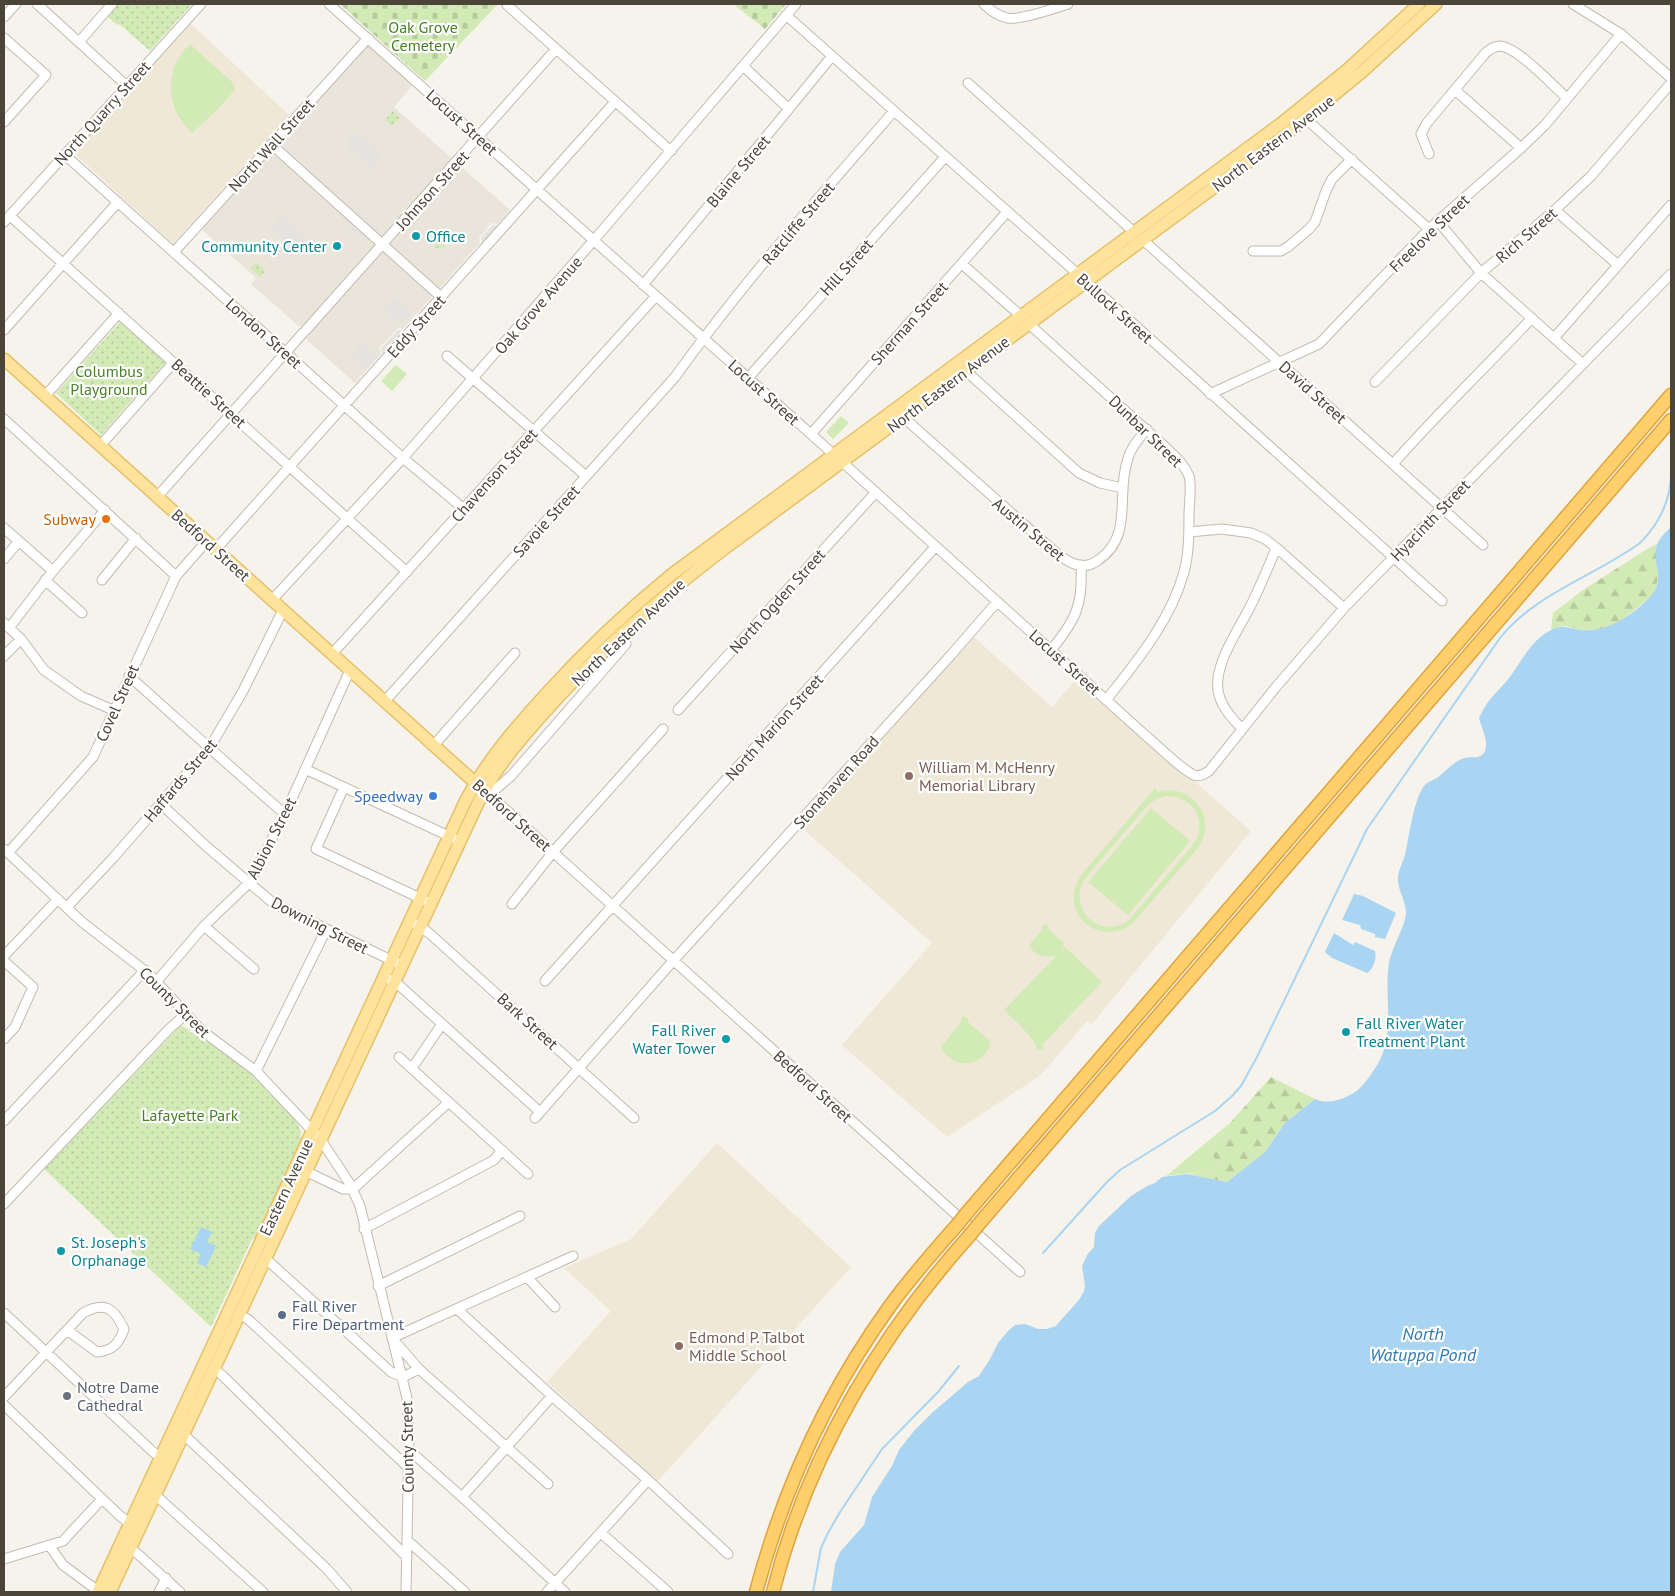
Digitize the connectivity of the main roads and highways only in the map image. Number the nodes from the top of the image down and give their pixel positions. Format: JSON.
{"nodes":[{"id":1,"x":1419,"y":4,"type":"edge"},
{"id":2,"x":1436,"y":4,"type":"edge"},
{"id":3,"x":1082,"y":278,"type":"junction"},
{"id":4,"x":1025,"y":320,"type":"junction"},
{"id":5,"x":4,"y":359,"type":"edge"},
{"id":6,"x":1671,"y":396,"type":"edge"},
{"id":7,"x":1671,"y":420,"type":"edge"},
{"id":8,"x":838,"y":458,"type":"junction"},
{"id":9,"x":483,"y":789,"type":"junction"},
{"id":10,"x":389,"y":979,"type":"junction"},
{"id":11,"x":301,"y":1169,"type":"junction"},
{"id":12,"x":179,"y":1430,"type":"junction"},
{"id":13,"x":102,"y":1592,"type":"edge"},
{"id":14,"x":756,"y":1592,"type":"edge"},
{"id":15,"x":773,"y":1592,"type":"edge"}],
"edges":[{"from":1,"to":3,"type":"main road","name":"North Eastern Avenue"},
{"from":2,"to":3,"type":"main road","name":"North Eastern Avenue"},
{"from":3,"to":4,"type":"main road","name":"North Eastern Avenue"},
{"from":4,"to":8,"type":"main road","name":"North Eastern Avenue"},
{"from":4,"to":8,"type":"main road","name":"North Eastern Avenue"},
{"from":5,"to":9,"type":"main road","name":"Bedford Street"},
{"from":6,"to":14,"type":"highway"},
{"from":7,"to":15,"type":"highway"},
{"from":8,"to":9,"type":"main road","name":"North Eastern Avenue"},
{"from":8,"to":9,"type":"main road","name":"North Eastern Avenue"},
{"from":9,"to":10,"type":"main road","name":"Eastern Avenue"},
{"from":10,"to":11,"type":"main road","name":"Eastern Avenue"},
{"from":10,"to":11,"type":"main road","name":"Eastern Avenue"},
{"from":11,"to":12,"type":"main road","name":"Eastern Avenue"},
{"from":11,"to":12,"type":"main road","name":"Eastern Avenue"},
{"from":12,"to":13,"type":"main road","name":"Eastern Avenue"}]}
